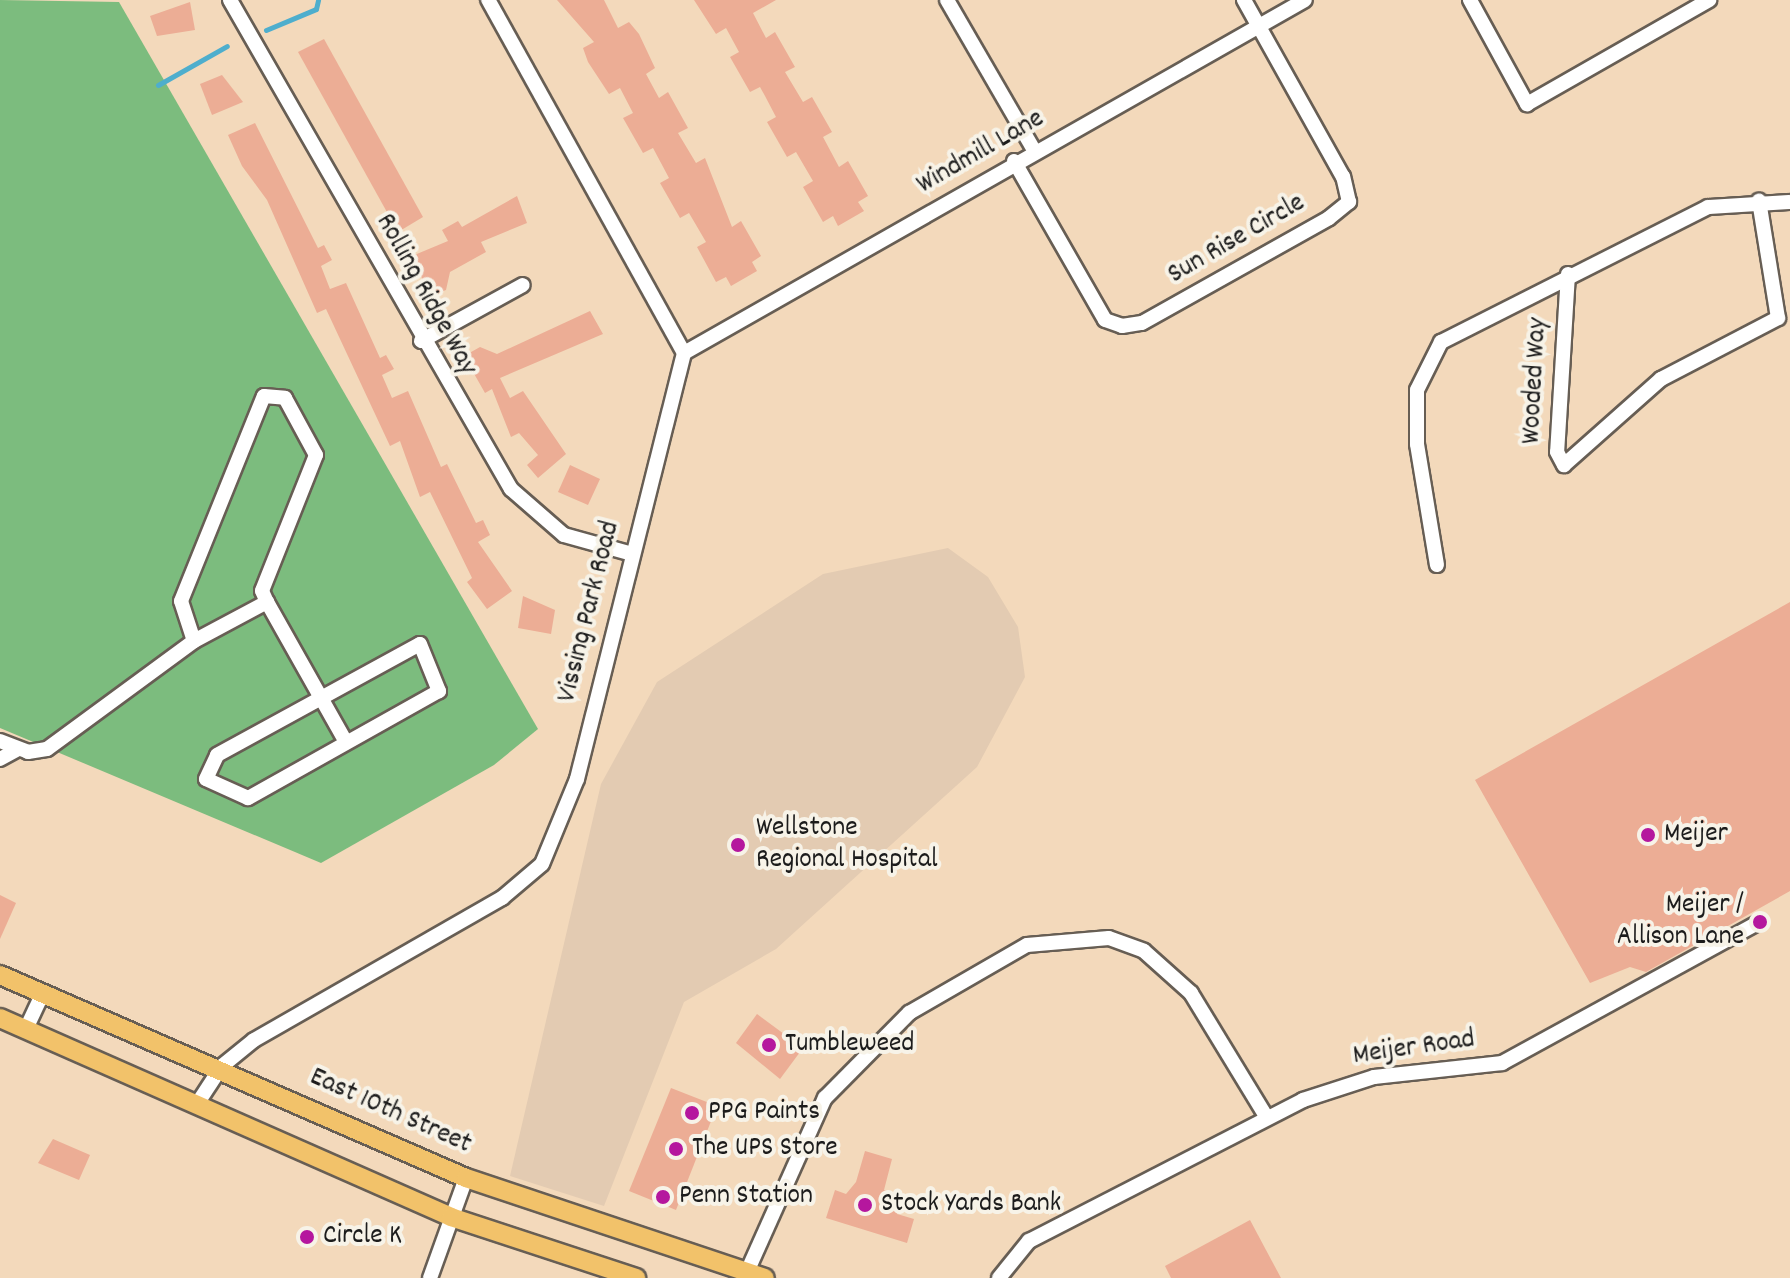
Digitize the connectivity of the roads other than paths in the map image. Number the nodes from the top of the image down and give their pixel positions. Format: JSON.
{"nodes":[{"id":1,"x":230,"y":0,"type":"edge"},
{"id":2,"x":488,"y":0,"type":"edge"},
{"id":3,"x":947,"y":0,"type":"edge"},
{"id":4,"x":1244,"y":0,"type":"edge"},
{"id":5,"x":1305,"y":0,"type":"edge"},
{"id":6,"x":1470,"y":0,"type":"edge"},
{"id":7,"x":1709,"y":0,"type":"edge"},
{"id":8,"x":1260,"y":28,"type":"junction"},
{"id":9,"x":1034,"y":150,"type":"junction"},
{"id":10,"x":1014,"y":161,"type":"junction"},
{"id":11,"x":1759,"y":201,"type":"junction"},
{"id":12,"x":1790,"y":202,"type":"edge"},
{"id":13,"x":1568,"y":274,"type":"junction"},
{"id":14,"x":523,"y":285,"type":"dead end"},
{"id":15,"x":1784,"y":319,"type":"edge"},
{"id":16,"x":421,"y":341,"type":"junction"},
{"id":17,"x":684,"y":353,"type":"junction"},
{"id":18,"x":632,"y":554,"type":"junction"},
{"id":19,"x":1437,"y":565,"type":"dead end"},
{"id":20,"x":267,"y":602,"type":"junction"},
{"id":21,"x":194,"y":641,"type":"junction"},
{"id":22,"x":321,"y":698,"type":"junction"},
{"id":23,"x":0,"y":741,"type":"edge"},
{"id":24,"x":346,"y":742,"type":"junction"},
{"id":25,"x":18,"y":749,"type":"junction"},
{"id":26,"x":0,"y":759,"type":"edge"},
{"id":27,"x":1760,"y":922,"type":"dead end"},
{"id":28,"x":0,"y":975,"type":"edge"},
{"id":29,"x":42,"y":994,"type":"junction"},
{"id":30,"x":0,"y":1018,"type":"edge"},
{"id":31,"x":26,"y":1029,"type":"junction"},
{"id":32,"x":222,"y":1066,"type":"junction"},
{"id":33,"x":199,"y":1101,"type":"junction"},
{"id":34,"x":1267,"y":1118,"type":"junction"},
{"id":35,"x":466,"y":1178,"type":"junction"},
{"id":36,"x":451,"y":1217,"type":"junction"},
{"id":37,"x":756,"y":1275,"type":"edge"},
{"id":38,"x":430,"y":1278,"type":"edge"},
{"id":39,"x":636,"y":1278,"type":"edge"},
{"id":40,"x":999,"y":1278,"type":"edge"}],
"edges":[{"from":1,"to":16,"type":"street","name":"Rolling Ridge Way"},
{"from":2,"to":17,"type":"street"},
{"from":3,"to":9,"type":"street"},
{"from":4,"to":8,"type":"street","name":"Sun Rise Circle"},
{"from":5,"to":8,"type":"street","name":"Windmill Lane"},
{"from":6,"to":7,"type":"street"},
{"from":8,"to":9,"type":"street","name":"Windmill Lane"},
{"from":8,"to":10,"type":"street","name":"Sun Rise Circle"},
{"from":9,"to":10,"type":"street","name":"Windmill Lane"},
{"from":10,"to":17,"type":"street","name":"Windmill Lane"},
{"from":11,"to":12,"type":"street","name":"Wooded Way"},
{"from":11,"to":13,"type":"street","name":"Wooded Way"},
{"from":11,"to":15,"type":"street","name":"Wooded Way"},
{"from":13,"to":15,"type":"street","name":"Wooded Way"},
{"from":13,"to":19,"type":"street","name":"Wooded Way"},
{"from":14,"to":16,"type":"street"},
{"from":16,"to":18,"type":"street","name":"Rolling Ridge Way"},
{"from":17,"to":18,"type":"street","name":"Vissing Park Road"},
{"from":18,"to":32,"type":"street","name":"Vissing Park Road"},
{"from":20,"to":21,"type":"street"},
{"from":20,"to":21,"type":"street"},
{"from":20,"to":22,"type":"street"},
{"from":21,"to":25,"type":"street"},
{"from":22,"to":24,"type":"street"},
{"from":22,"to":24,"type":"street"},
{"from":22,"to":24,"type":"street"},
{"from":23,"to":25,"type":"street"},
{"from":25,"to":26,"type":"street"},
{"from":27,"to":34,"type":"street","name":"Meijer Road"},
{"from":28,"to":29,"type":"main road","name":"East 10th Street"},
{"from":29,"to":31,"type":"street"},
{"from":29,"to":32,"type":"main road","name":"East 10th Street"},
{"from":30,"to":31,"type":"main road"},
{"from":31,"to":33,"type":"main road"},
{"from":32,"to":33,"type":"street","name":"Vissing Park Road"},
{"from":32,"to":35,"type":"main road","name":"East 10th Street"},
{"from":33,"to":36,"type":"main road"},
{"from":34,"to":37,"type":"street"},
{"from":34,"to":40,"type":"street","name":"Meijer Road"},
{"from":35,"to":36,"type":"street"},
{"from":35,"to":37,"type":"main road","name":"East 10th Street"},
{"from":36,"to":38,"type":"street"},
{"from":36,"to":39,"type":"main road"}]}
